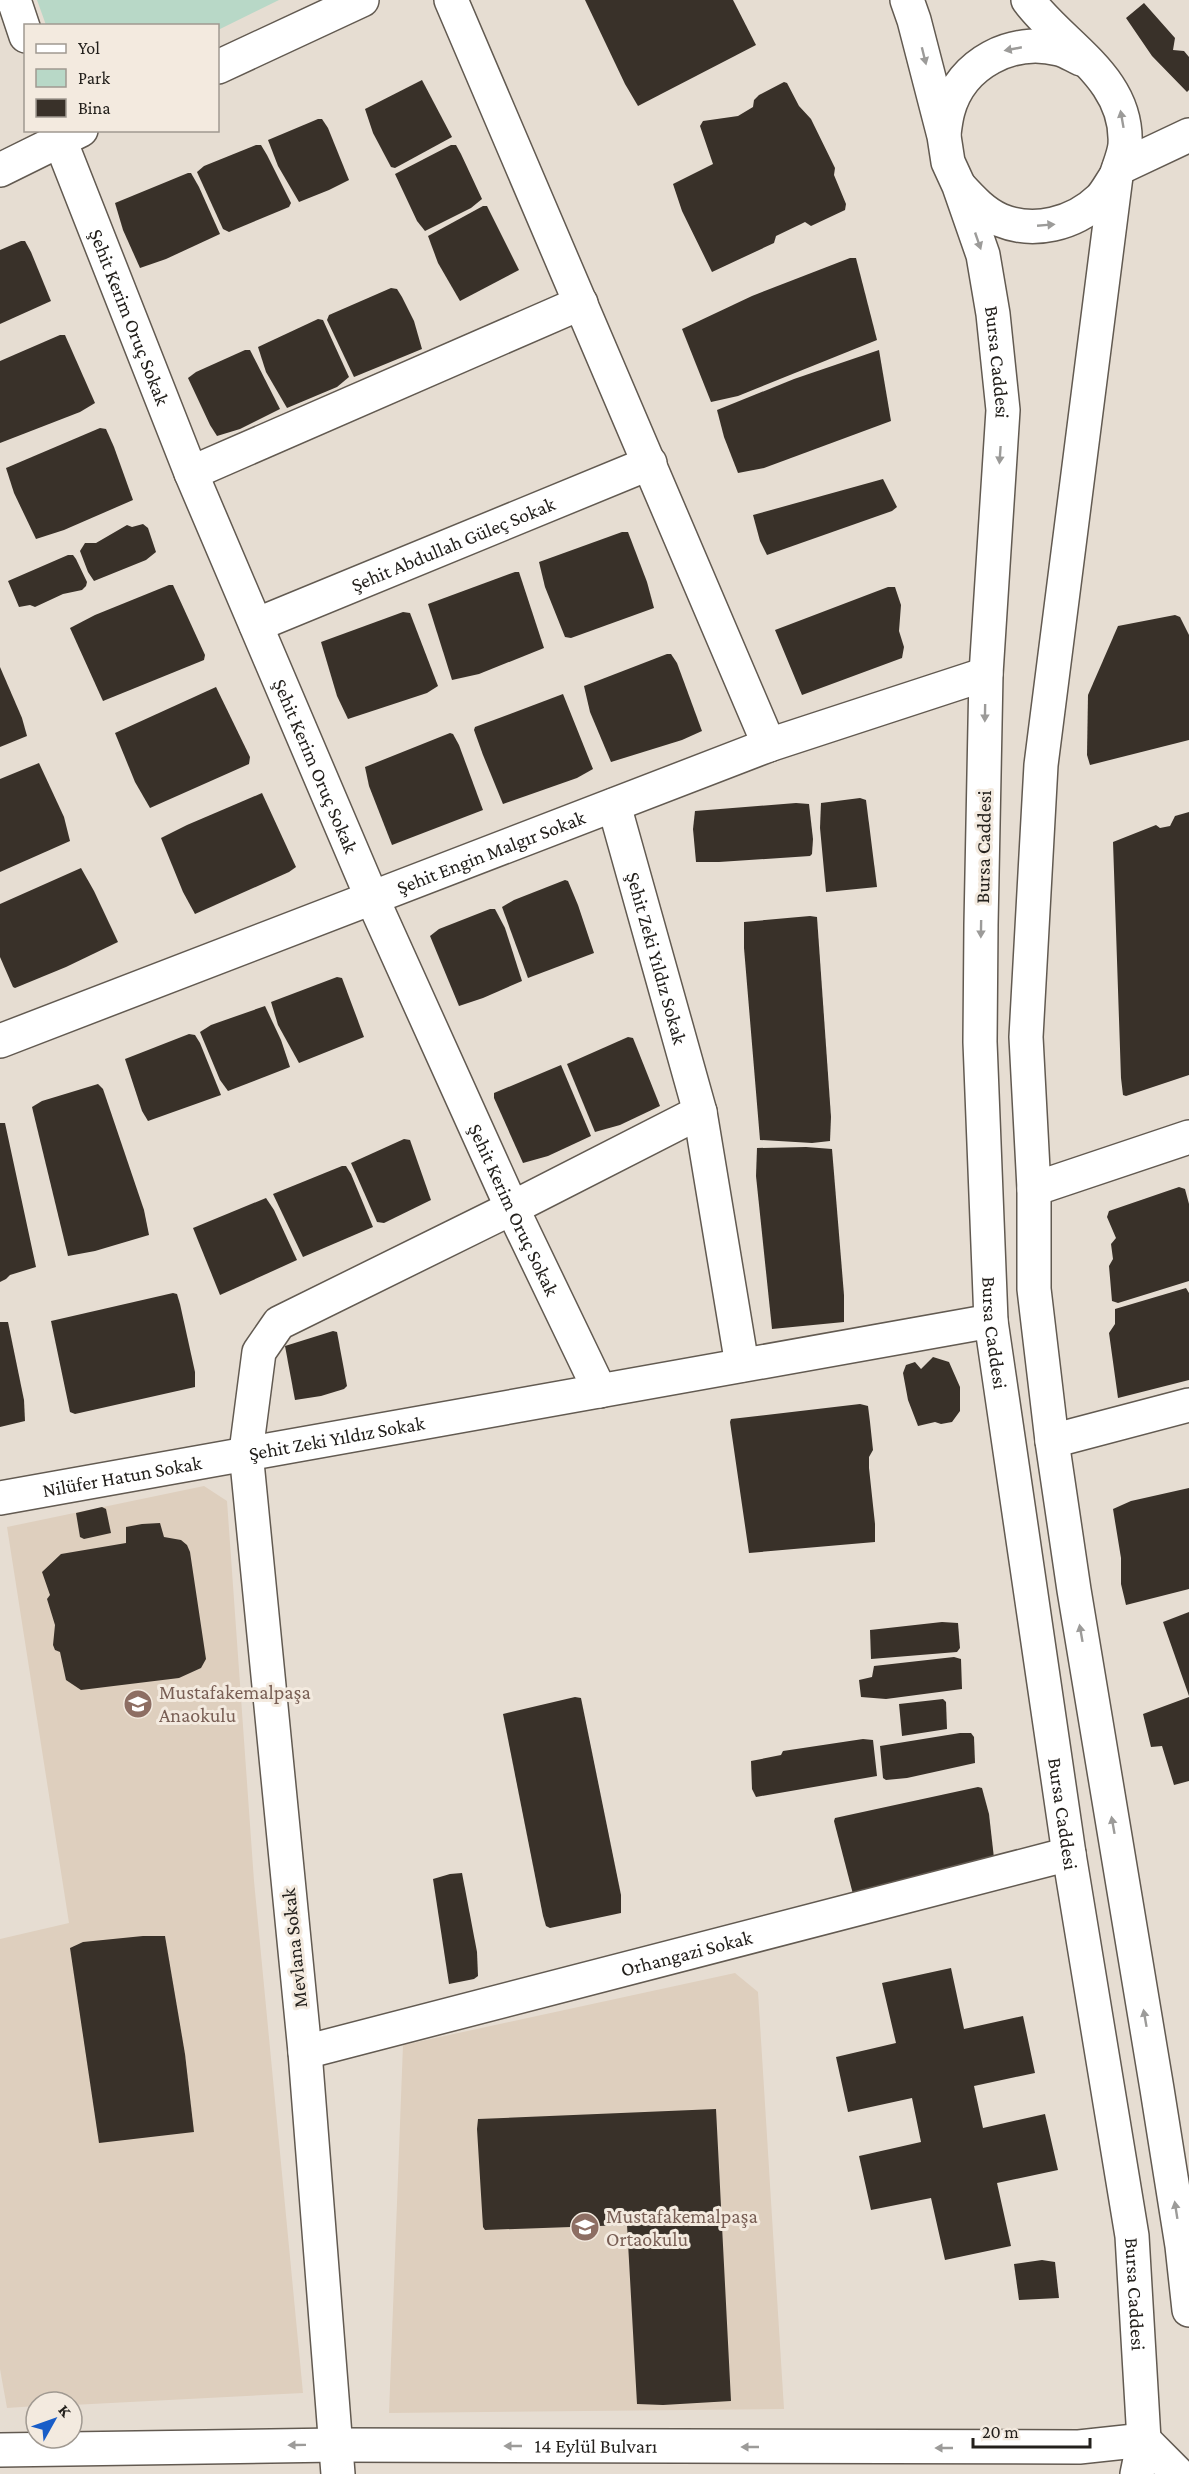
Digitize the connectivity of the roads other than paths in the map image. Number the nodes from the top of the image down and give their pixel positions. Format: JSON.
{"nodes":[{"id":1,"x":14,"y":0,"type":"edge"},
{"id":2,"x":362,"y":0,"type":"edge"},
{"id":3,"x":451,"y":0,"type":"edge"},
{"id":4,"x":907,"y":0,"type":"edge"},
{"id":5,"x":1028,"y":0,"type":"edge"},
{"id":6,"x":24,"y":30,"type":"edge"},
{"id":7,"x":1089,"y":63,"type":"junction"},
{"id":8,"x":219,"y":67,"type":"edge"},
{"id":9,"x":65,"y":134,"type":"edge"},
{"id":10,"x":1189,"y":135,"type":"edge"},
{"id":11,"x":944,"y":136,"type":"junction"},
{"id":12,"x":0,"y":170,"type":"edge"},
{"id":13,"x":1118,"y":172,"type":"junction"},
{"id":14,"x":959,"y":186,"type":"junction"},
{"id":15,"x":581,"y":303,"type":"junction"},
{"id":16,"x":650,"y":463,"type":"junction"},
{"id":17,"x":191,"y":473,"type":"junction"},
{"id":18,"x":256,"y":625,"type":"junction"},
{"id":19,"x":986,"y":674,"type":"junction"},
{"id":20,"x":769,"y":745,"type":"junction"},
{"id":21,"x":614,"y":805,"type":"junction"},
{"id":22,"x":372,"y":898,"type":"junction"},
{"id":23,"x":0,"y":1041,"type":"edge"},
{"id":24,"x":700,"y":1112,"type":"junction"},
{"id":25,"x":1189,"y":1137,"type":"edge"},
{"id":26,"x":1034,"y":1189,"type":"junction"},
{"id":27,"x":512,"y":1208,"type":"junction"},
{"id":28,"x":991,"y":1321,"type":"junction"},
{"id":29,"x":742,"y":1365,"type":"junction"},
{"id":30,"x":600,"y":1391,"type":"junction"},
{"id":31,"x":1189,"y":1405,"type":"edge"},
{"id":32,"x":1052,"y":1441,"type":"junction"},
{"id":33,"x":246,"y":1452,"type":"junction"},
{"id":34,"x":0,"y":1498,"type":"edge"},
{"id":35,"x":1069,"y":1854,"type":"junction"},
{"id":36,"x":304,"y":2052,"type":"junction"},
{"id":37,"x":1185,"y":2245,"type":"edge"},
{"id":38,"x":1189,"y":2310,"type":"edge"},
{"id":39,"x":1144,"y":2440,"type":"junction"},
{"id":40,"x":0,"y":2450,"type":"edge"},
{"id":41,"x":337,"y":2459,"type":"edge"},
{"id":42,"x":1137,"y":2474,"type":"edge"},
{"id":43,"x":1178,"y":2474,"type":"edge"}],
"edges":[{"from":1,"to":6,"type":"street"},
{"from":2,"to":8,"type":"street"},
{"from":3,"to":15,"type":"street"},
{"from":4,"to":11,"type":"street","name":"Bursa Caddesi","one_way":true},
{"from":5,"to":7,"type":"street","name":"Bursa Caddesi"},
{"from":7,"to":11,"type":"street","name":"Bursa Caddesi","one_way":true},
{"from":13,"to":7,"type":"street","name":"Bursa Caddesi","one_way":true},
{"from":9,"to":12,"type":"street"},
{"from":9,"to":17,"type":"street","name":"Şehit Kerim Oruç Sokak"},
{"from":10,"to":13,"type":"street"},
{"from":11,"to":14,"type":"street","name":"Bursa Caddesi"},
{"from":14,"to":13,"type":"street","name":"Bursa Caddesi","one_way":true},
{"from":13,"to":26,"type":"street","name":"Bursa Caddesi"},
{"from":14,"to":19,"type":"street","name":"Bursa Caddesi","one_way":true},
{"from":15,"to":16,"type":"street"},
{"from":15,"to":17,"type":"street"},
{"from":16,"to":18,"type":"street","name":"Şehit Abdullah Güleç Sokak"},
{"from":16,"to":20,"type":"street"},
{"from":17,"to":18,"type":"street","name":"Şehit Kerim Oruç Sokak"},
{"from":18,"to":22,"type":"street","name":"Şehit Kerim Oruç Sokak"},
{"from":19,"to":20,"type":"street","name":"Şehit Engin Malgır Sokak"},
{"from":19,"to":28,"type":"street","name":"Bursa Caddesi","one_way":true},
{"from":20,"to":21,"type":"street","name":"Şehit Engin Malgır Sokak"},
{"from":21,"to":22,"type":"street","name":"Şehit Engin Malgır Sokak"},
{"from":21,"to":24,"type":"street","name":"Şehit Zeki Yıldız Sokak"},
{"from":22,"to":23,"type":"street","name":"Şehit Engin Malgır Sokak"},
{"from":22,"to":27,"type":"street","name":"Şehit Kerim Oruç Sokak"},
{"from":24,"to":27,"type":"street","name":"Şehit Zeki Yıldız Sokak"},
{"from":24,"to":29,"type":"street","name":"Şehit Zeki Yıldız Sokak"},
{"from":25,"to":26,"type":"street"},
{"from":26,"to":32,"type":"street","name":"Bursa Caddesi"},
{"from":27,"to":30,"type":"street","name":"Şehit Kerim Oruç Sokak"},
{"from":27,"to":33,"type":"street","name":"Şehit Zeki Yıldız Sokak"},
{"from":28,"to":29,"type":"street","name":"Şehit Zeki Yıldız Sokak"},
{"from":28,"to":35,"type":"street","name":"Bursa Caddesi"},
{"from":29,"to":30,"type":"street","name":"Şehit Zeki Yıldız Sokak"},
{"from":30,"to":33,"type":"street","name":"Şehit Zeki Yıldız Sokak"},
{"from":31,"to":32,"type":"street"},
{"from":37,"to":32,"type":"street","name":"Bursa Caddesi","one_way":true},
{"from":33,"to":34,"type":"street","name":"Nilüfer Hatun Sokak"},
{"from":33,"to":36,"type":"street","name":"Mevlana Sokak"},
{"from":35,"to":36,"type":"street","name":"Orhangazi Sokak"},
{"from":35,"to":39,"type":"street","name":"Bursa Caddesi"},
{"from":36,"to":41,"type":"street","name":"Mevlana Sokak"},
{"from":37,"to":38,"type":"street","name":"Bursa Caddesi"},
{"from":39,"to":41,"type":"street","name":"14 Eylül Bulvarı","one_way":true},
{"from":39,"to":42,"type":"street","name":"Bursa Caddesi"},
{"from":39,"to":43,"type":"street"},
{"from":41,"to":40,"type":"street","name":"14 Eylül Bulvarı","one_way":true}]}
